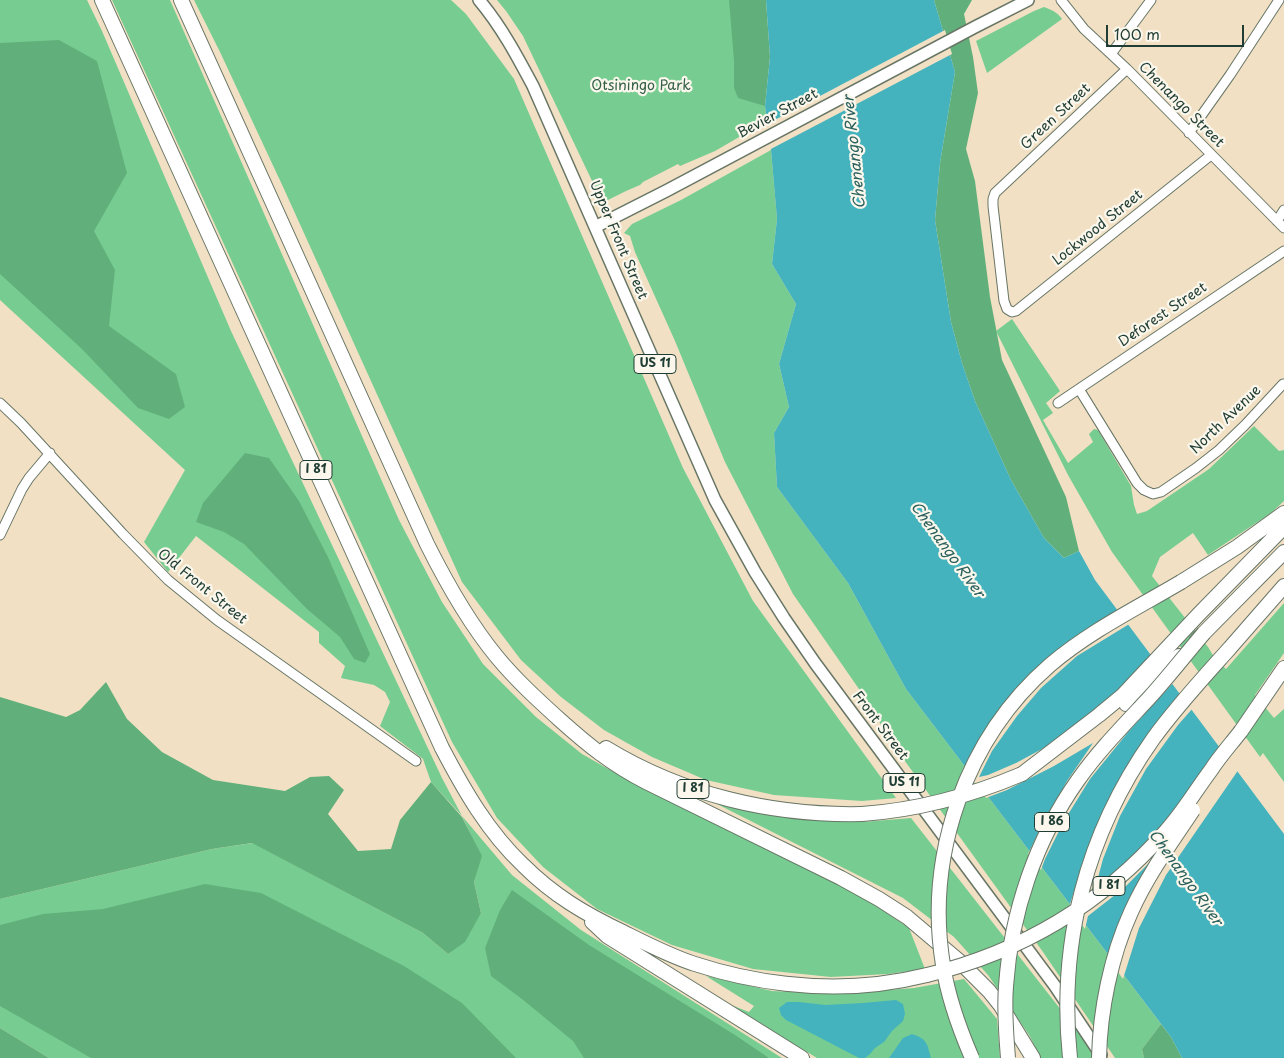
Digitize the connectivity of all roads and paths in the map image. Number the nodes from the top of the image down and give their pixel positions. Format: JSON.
{"nodes":[{"id":1,"x":102,"y":0,"type":"edge"},
{"id":2,"x":181,"y":0,"type":"edge"},
{"id":3,"x":478,"y":0,"type":"edge"},
{"id":4,"x":1028,"y":0,"type":"edge"},
{"id":5,"x":1061,"y":0,"type":"edge"},
{"id":6,"x":1151,"y":0,"type":"edge"},
{"id":7,"x":1279,"y":0,"type":"edge"},
{"id":8,"x":1111,"y":54,"type":"junction"},
{"id":9,"x":1127,"y":69,"type":"junction"},
{"id":10,"x":1189,"y":133,"type":"junction"},
{"id":11,"x":1211,"y":155,"type":"junction"},
{"id":12,"x":1284,"y":210,"type":"edge"},
{"id":13,"x":1277,"y":221,"type":"junction"},
{"id":14,"x":596,"y":227,"type":"junction"},
{"id":15,"x":1284,"y":228,"type":"edge"},
{"id":16,"x":1284,"y":251,"type":"edge"},
{"id":17,"x":1004,"y":301,"type":"joint"},
{"id":18,"x":1284,"y":385,"type":"edge"},
{"id":19,"x":1079,"y":389,"type":"junction"},
{"id":20,"x":0,"y":403,"type":"edge"},
{"id":21,"x":1058,"y":403,"type":"dead end"},
{"id":22,"x":50,"y":453,"type":"junction"},
{"id":23,"x":715,"y":500,"type":"joint"},
{"id":24,"x":1284,"y":513,"type":"edge"},
{"id":25,"x":1284,"y":527,"type":"edge"},
{"id":26,"x":0,"y":535,"type":"edge"},
{"id":27,"x":1284,"y":552,"type":"edge"},
{"id":28,"x":1284,"y":586,"type":"edge"},
{"id":29,"x":1207,"y":630,"type":"junction"},
{"id":30,"x":1284,"y":668,"type":"edge"},
{"id":31,"x":544,"y":705,"type":"junction"},
{"id":32,"x":1241,"y":731,"type":"junction"},
{"id":33,"x":416,"y":760,"type":"dead end"},
{"id":34,"x":1022,"y":774,"type":"junction"},
{"id":35,"x":576,"y":908,"type":"junction"},
{"id":36,"x":802,"y":1058,"type":"edge"},
{"id":37,"x":972,"y":1058,"type":"edge"},
{"id":38,"x":1008,"y":1058,"type":"edge"},
{"id":39,"x":1033,"y":1058,"type":"edge"},
{"id":40,"x":1070,"y":1058,"type":"edge"},
{"id":41,"x":1101,"y":1058,"type":"edge"}],
"edges":[{"from":1,"to":35,"type":"highway","number":"I 81"},
{"from":2,"to":31,"type":"highway","number":"I 81"},
{"from":3,"to":14,"type":"main road","name":"Upper Front Street","number":"US 11"},
{"from":4,"to":14,"type":"main road","name":"Bevier Street"},
{"from":5,"to":8,"type":"street","name":"Chenango Street"},
{"from":6,"to":8,"type":"street"},
{"from":7,"to":10,"type":"street"},
{"from":8,"to":9,"type":"street","name":"Chenango Street"},
{"from":9,"to":10,"type":"street","name":"Chenango Street"},
{"from":9,"to":17,"type":"street","name":"Green Street"},
{"from":10,"to":11,"type":"street","name":"Chenango Street"},
{"from":11,"to":13,"type":"street","name":"Chenango Street"},
{"from":11,"to":17,"type":"street","name":"Lockwood Street"},
{"from":12,"to":13,"type":"street"},
{"from":13,"to":15,"type":"street","name":"Chenango Street"},
{"from":14,"to":23,"type":"main road","name":"Upper Front Street","number":"US 11"},
{"from":16,"to":19,"type":"street","name":"Deforest Street"},
{"from":18,"to":19,"type":"street","name":"North Avenue"},
{"from":19,"to":21,"type":"street","name":"Deforest Street"},
{"from":20,"to":22,"type":"street","name":"Old Front Street"},
{"from":22,"to":26,"type":"street"},
{"from":22,"to":33,"type":"street","name":"Old Front Street"},
{"from":23,"to":41,"type":"main road","name":"Front Street","number":"US 11"},
{"from":24,"to":37,"type":"highway","bridge":true},
{"from":25,"to":34,"type":"highway"},
{"from":27,"to":29,"type":"highway","number":"I 81"},
{"from":28,"to":40,"type":"highway","bridge":true},
{"from":29,"to":34,"type":"highway","number":"I 81","bridge":true},
{"from":29,"to":38,"type":"highway","number":"I 86","bridge":true},
{"from":30,"to":32,"type":"highway","number":"I 81"},
{"from":31,"to":34,"type":"highway","number":"I 81","bridge":true},
{"from":31,"to":39,"type":"highway"},
{"from":32,"to":35,"type":"highway","number":"I 81","bridge":true},
{"from":32,"to":41,"type":"highway","bridge":true},
{"from":35,"to":36,"type":"highway"}]}
